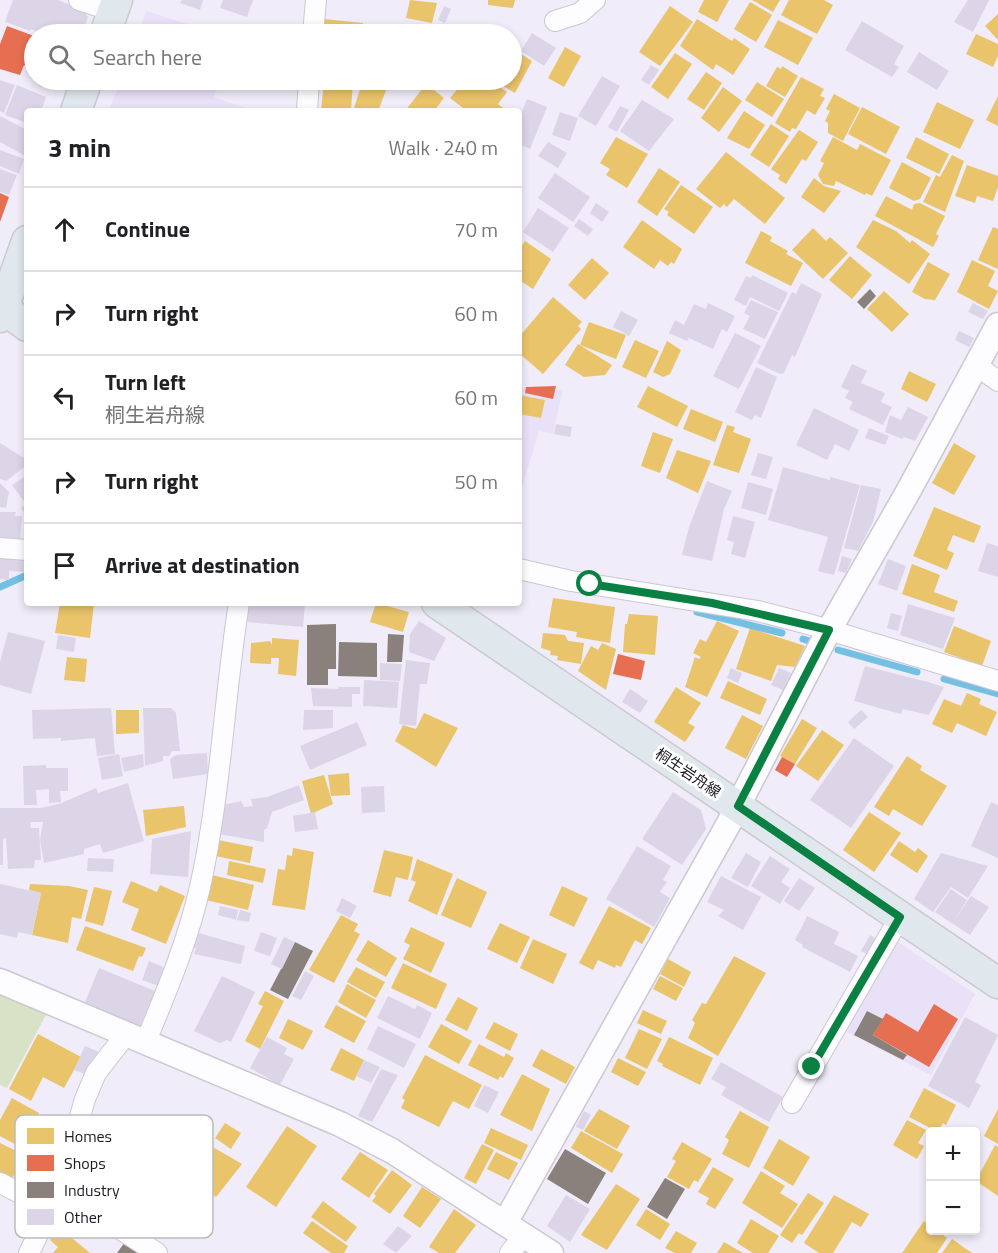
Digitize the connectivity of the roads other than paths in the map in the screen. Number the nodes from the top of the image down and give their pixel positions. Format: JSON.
{"nodes":[{"id":1,"x":79,"y":0,"type":"edge"},
{"id":2,"x":316,"y":0,"type":"edge"},
{"id":3,"x":595,"y":0,"type":"edge"},
{"id":4,"x":112,"y":15,"type":"edge"},
{"id":5,"x":555,"y":21,"type":"dead end"},
{"id":6,"x":314,"y":24,"type":"edge"},
{"id":7,"x":83,"y":90,"type":"edge"},
{"id":8,"x":308,"y":90,"type":"edge"},
{"id":9,"x":77,"y":108,"type":"edge"},
{"id":10,"x":307,"y":108,"type":"edge"},
{"id":11,"x":24,"y":249,"type":"edge"},
{"id":12,"x":1,"y":310,"type":"edge"},
{"id":13,"x":24,"y":324,"type":"edge"},
{"id":14,"x":998,"y":325,"type":"edge"},
{"id":15,"x":976,"y":365,"type":"junction"},
{"id":16,"x":998,"y":381,"type":"edge"},
{"id":17,"x":0,"y":548,"type":"edge"},
{"id":18,"x":24,"y":550,"type":"edge"},
{"id":19,"x":522,"y":570,"type":"edge"},
{"id":20,"x":239,"y":606,"type":"edge"},
{"id":21,"x":441,"y":606,"type":"edge"},
{"id":22,"x":829,"y":630,"type":"junction"},
{"id":23,"x":998,"y":681,"type":"edge"},
{"id":24,"x":738,"y":806,"type":"junction"},
{"id":25,"x":900,"y":917,"type":"junction"},
{"id":26,"x":0,"y":981,"type":"edge"},
{"id":27,"x":998,"y":983,"type":"edge"},
{"id":28,"x":137,"y":1037,"type":"junction"},
{"id":29,"x":792,"y":1103,"type":"dead end"},
{"id":30,"x":80,"y":1115,"type":"edge"},
{"id":31,"x":0,"y":1183,"type":"edge"},
{"id":32,"x":15,"y":1188,"type":"edge"},
{"id":33,"x":513,"y":1237,"type":"edge"},
{"id":34,"x":36,"y":1238,"type":"edge"},
{"id":35,"x":134,"y":1238,"type":"edge"},
{"id":36,"x":29,"y":1253,"type":"edge"},
{"id":37,"x":157,"y":1253,"type":"edge"},
{"id":38,"x":551,"y":1253,"type":"edge"}],
"edges":[{"from":1,"to":4,"type":"street"},
{"from":2,"to":6,"type":"street"},
{"from":3,"to":5,"type":"street"},
{"from":7,"to":9,"type":"main road"},
{"from":8,"to":10,"type":"street"},
{"from":11,"to":12,"type":"main road"},
{"from":12,"to":13,"type":"main road"},
{"from":14,"to":15,"type":"street"},
{"from":15,"to":16,"type":"street"},
{"from":15,"to":22,"type":"street"},
{"from":17,"to":18,"type":"street"},
{"from":19,"to":22,"type":"street"},
{"from":20,"to":28,"type":"street"},
{"from":21,"to":24,"type":"main road","name":"桐生岩舟線"},
{"from":22,"to":23,"type":"street"},
{"from":22,"to":24,"type":"street"},
{"from":24,"to":25,"type":"main road","name":"桐生岩舟線"},
{"from":24,"to":33,"type":"street"},
{"from":25,"to":27,"type":"main road","name":"桐生岩舟線"},
{"from":25,"to":29,"type":"street"},
{"from":26,"to":28,"type":"street"},
{"from":28,"to":30,"type":"street"},
{"from":28,"to":33,"type":"street"},
{"from":31,"to":32,"type":"street"},
{"from":33,"to":38,"type":"street"},
{"from":34,"to":36,"type":"street"},
{"from":35,"to":37,"type":"street"}]}
